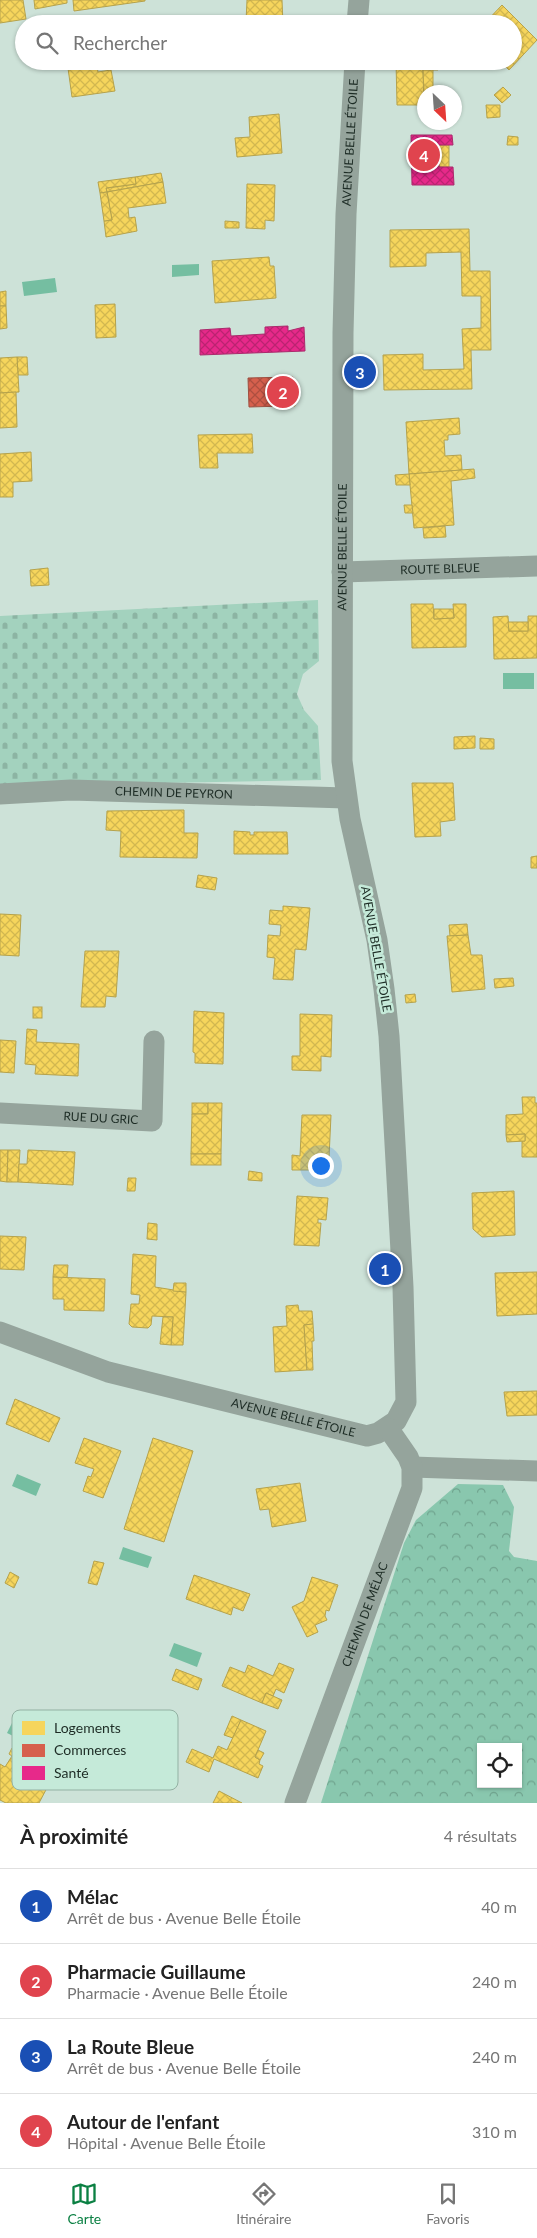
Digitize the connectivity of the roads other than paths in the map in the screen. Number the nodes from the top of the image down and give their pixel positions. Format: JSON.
{"nodes":[{"id":1,"x":359,"y":0,"type":"edge"},
{"id":2,"x":358,"y":15,"type":"edge"},
{"id":3,"x":355,"y":70,"type":"edge"},
{"id":4,"x":537,"y":566,"type":"edge"},
{"id":5,"x":342,"y":572,"type":"junction"},
{"id":6,"x":0,"y":794,"type":"edge"},
{"id":7,"x":346,"y":798,"type":"junction"},
{"id":8,"x":154,"y":1041,"type":"dead end"},
{"id":9,"x":0,"y":1113,"type":"edge"},
{"id":10,"x":0,"y":1332,"type":"edge"},
{"id":11,"x":388,"y":1428,"type":"junction"},
{"id":12,"x":412,"y":1467,"type":"junction"},
{"id":13,"x":536,"y":1476,"type":"edge"},
{"id":14,"x":295,"y":1803,"type":"edge"}],
"edges":[{"from":1,"to":2,"type":"street"},
{"from":3,"to":5,"type":"street","name":"AVENUE BELLE ÉTOILE"},
{"from":4,"to":5,"type":"street","name":"ROUTE BLEUE"},
{"from":5,"to":7,"type":"street","name":"AVENUE BELLE ÉTOILE"},
{"from":6,"to":7,"type":"street","name":"CHEMIN DE PEYRON"},
{"from":7,"to":11,"type":"street","name":"AVENUE BELLE ÉTOILE"},
{"from":8,"to":9,"type":"street","name":"RUE DU GRIC"},
{"from":10,"to":11,"type":"street","name":"AVENUE BELLE ÉTOILE"},
{"from":11,"to":12,"type":"street"},
{"from":12,"to":13,"type":"street"},
{"from":12,"to":14,"type":"street","name":"CHEMIN DE MÉLAC"}]}
